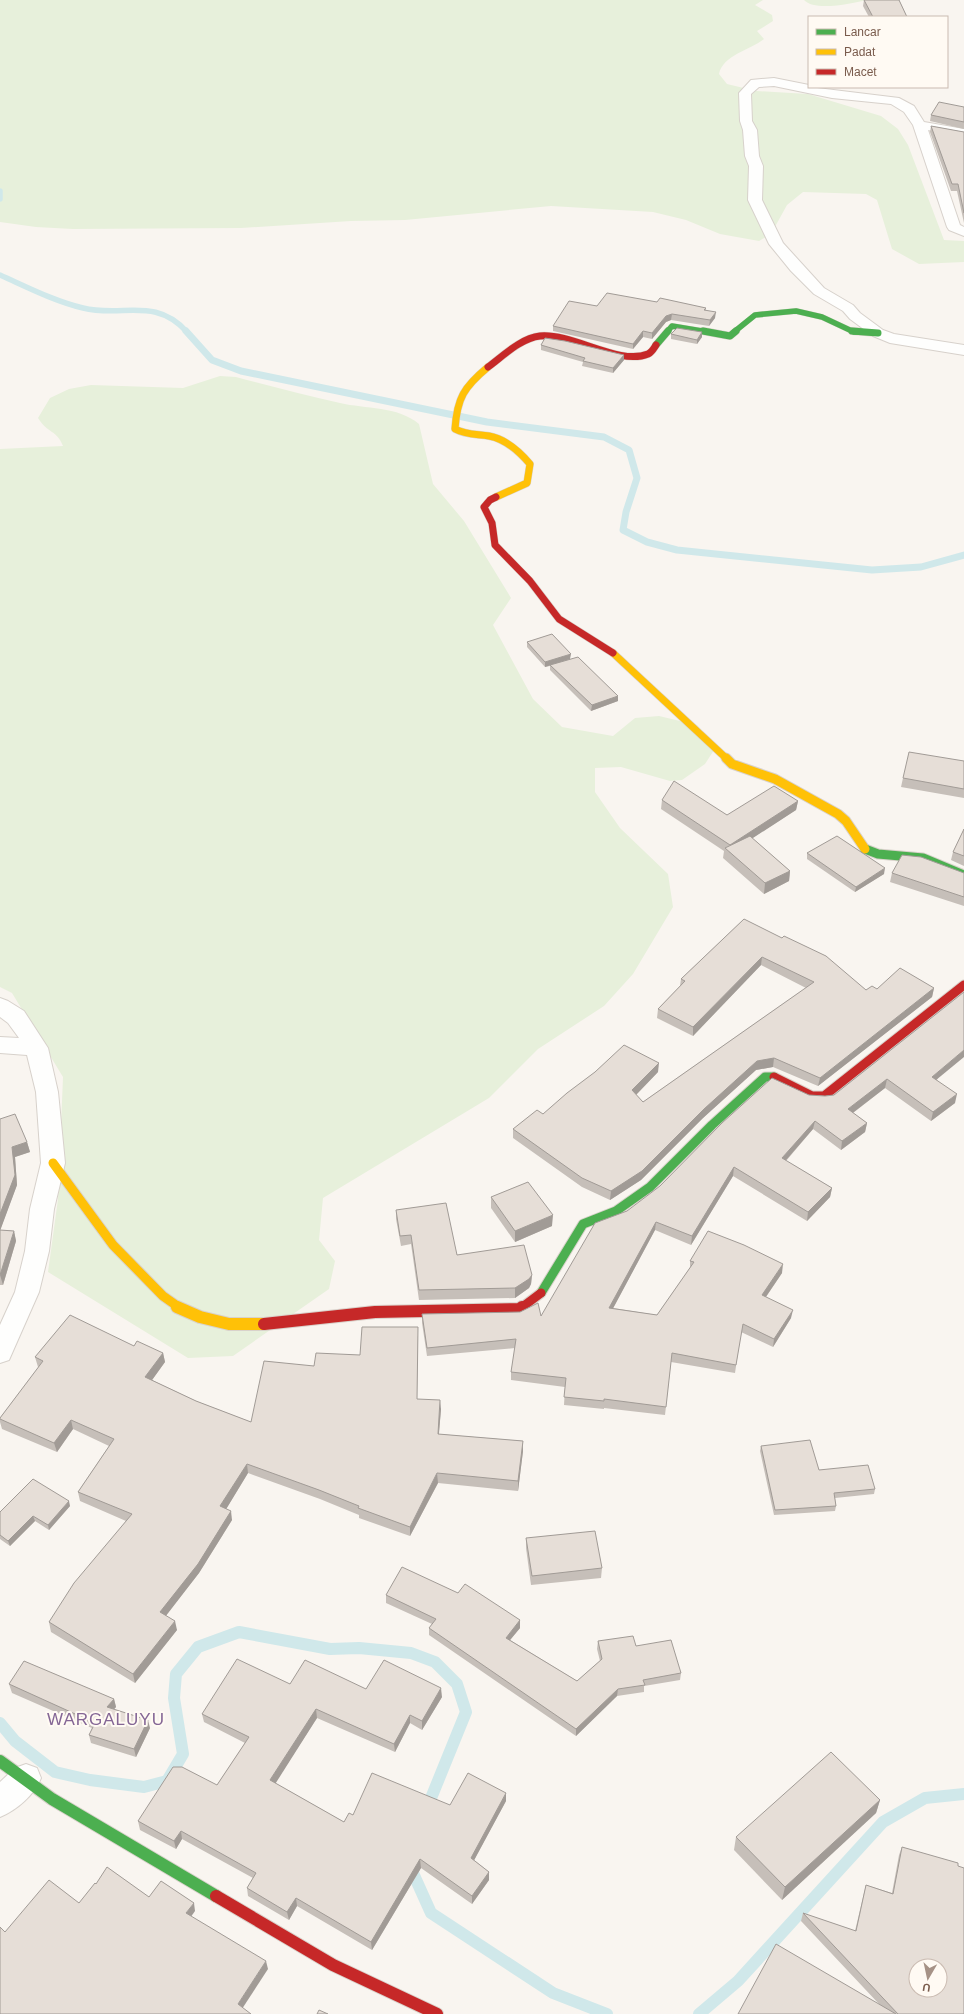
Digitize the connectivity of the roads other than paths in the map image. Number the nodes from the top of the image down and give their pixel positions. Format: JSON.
{"nodes":[{"id":1,"x":920,"y":125,"type":"junction"},
{"id":2,"x":964,"y":132,"type":"edge"},
{"id":3,"x":964,"y":232,"type":"edge"},
{"id":4,"x":878,"y":333,"type":"junction"},
{"id":5,"x":964,"y":350,"type":"edge"},
{"id":6,"x":964,"y":875,"type":"edge"},
{"id":7,"x":964,"y":984,"type":"edge"},
{"id":8,"x":0,"y":1006,"type":"edge"},
{"id":9,"x":0,"y":1045,"type":"edge"},
{"id":10,"x":37,"y":1048,"type":"junction"},
{"id":11,"x":53,"y":1163,"type":"junction"},
{"id":12,"x":0,"y":1353,"type":"edge"},
{"id":13,"x":0,"y":1761,"type":"edge"},
{"id":14,"x":26,"y":1778,"type":"junction"},
{"id":15,"x":0,"y":1802,"type":"edge"},
{"id":16,"x":437,"y":2014,"type":"edge"}],
"edges":[{"from":1,"to":2,"type":"street"},
{"from":1,"to":3,"type":"street"},
{"from":1,"to":4,"type":"street"},
{"from":4,"to":5,"type":"street"},
{"from":4,"to":6,"type":"street"},
{"from":7,"to":11,"type":"street"},
{"from":8,"to":10,"type":"street"},
{"from":9,"to":10,"type":"street"},
{"from":10,"to":11,"type":"street"},
{"from":11,"to":12,"type":"street"},
{"from":13,"to":14,"type":"street"},
{"from":14,"to":15,"type":"street"},
{"from":14,"to":16,"type":"street"}]}
